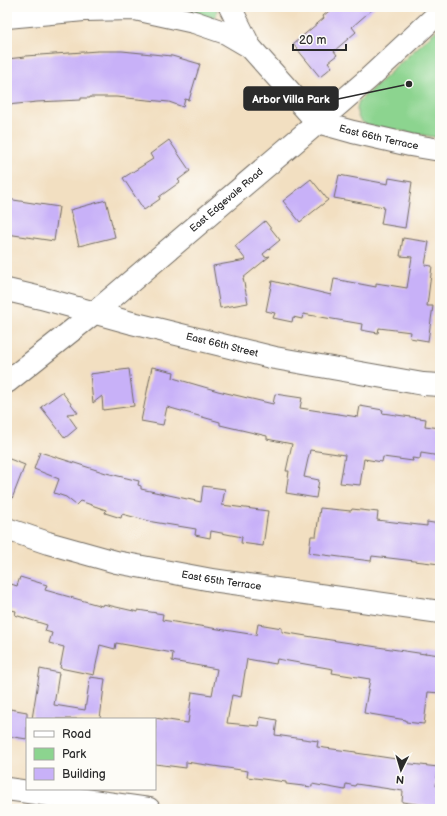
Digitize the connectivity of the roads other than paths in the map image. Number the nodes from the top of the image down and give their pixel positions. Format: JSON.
{"nodes":[{"id":1,"x":230,"y":7,"type":"edge"},
{"id":2,"x":138,"y":8,"type":"edge"},
{"id":3,"x":440,"y":12,"type":"edge"},
{"id":4,"x":7,"y":17,"type":"edge"},
{"id":5,"x":250,"y":48,"type":"junction"},
{"id":6,"x":317,"y":122,"type":"junction"},
{"id":7,"x":440,"y":150,"type":"edge"},
{"id":8,"x":7,"y":290,"type":"edge"},
{"id":9,"x":94,"y":313,"type":"junction"},
{"id":10,"x":7,"y":382,"type":"edge"},
{"id":11,"x":440,"y":385,"type":"edge"},
{"id":12,"x":7,"y":528,"type":"edge"},
{"id":13,"x":440,"y":612,"type":"edge"},
{"id":14,"x":7,"y":789,"type":"edge"},
{"id":15,"x":150,"y":809,"type":"edge"}],
"edges":[{"from":1,"to":5,"type":"street"},
{"from":2,"to":4,"type":"street"},
{"from":2,"to":5,"type":"street"},
{"from":3,"to":6,"type":"street","name":"East Edgevale Road"},
{"from":5,"to":6,"type":"street"},
{"from":6,"to":7,"type":"street","name":"East 66th Terrace"},
{"from":6,"to":9,"type":"street","name":"East Edgevale Road"},
{"from":8,"to":9,"type":"street","name":"East 66th Street"},
{"from":9,"to":10,"type":"street","name":"East Edgevale Road"},
{"from":9,"to":11,"type":"street","name":"East 66th Street"},
{"from":12,"to":13,"type":"street","name":"East 65th Terrace"},
{"from":14,"to":15,"type":"street"}]}
